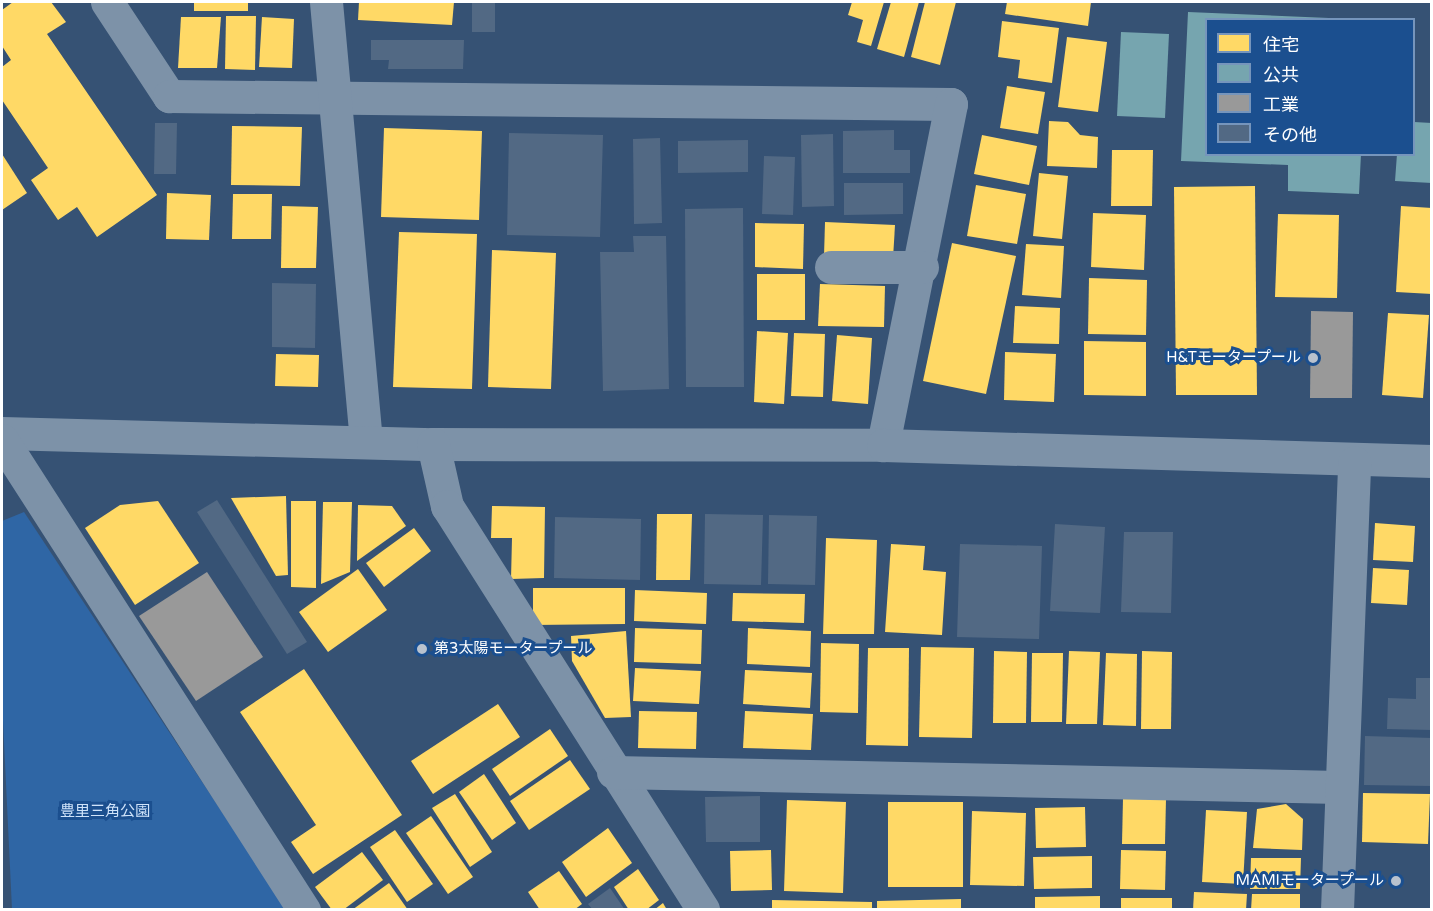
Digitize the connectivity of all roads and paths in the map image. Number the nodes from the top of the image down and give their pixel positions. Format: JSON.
{"nodes":[{"id":1,"x":107,"y":2,"type":"edge"},
{"id":2,"x":326,"y":2,"type":"edge"},
{"id":3,"x":333,"y":98,"type":"junction"},
{"id":4,"x":831,"y":267,"type":"dead end"},
{"id":5,"x":922,"y":267,"type":"junction"},
{"id":6,"x":2,"y":434,"type":"edge"},
{"id":7,"x":2,"y":440,"type":"edge"},
{"id":8,"x":366,"y":441,"type":"junction"},
{"id":9,"x":433,"y":444,"type":"junction"},
{"id":10,"x":883,"y":445,"type":"junction"},
{"id":11,"x":1431,"y":461,"type":"edge"},
{"id":12,"x":1354,"y":462,"type":"junction"},
{"id":13,"x":613,"y":772,"type":"junction"},
{"id":14,"x":1339,"y":787,"type":"junction"},
{"id":15,"x":304,"y":909,"type":"edge"},
{"id":16,"x":703,"y":909,"type":"edge"},
{"id":17,"x":1337,"y":909,"type":"edge"}],
"edges":[{"from":1,"to":3,"type":"street"},
{"from":2,"to":3,"type":"street"},
{"from":3,"to":5,"type":"street"},
{"from":3,"to":8,"type":"street"},
{"from":4,"to":5,"type":"street"},
{"from":5,"to":10,"type":"street"},
{"from":6,"to":8,"type":"street"},
{"from":7,"to":15,"type":"street"},
{"from":8,"to":9,"type":"street"},
{"from":9,"to":10,"type":"street"},
{"from":9,"to":13,"type":"street"},
{"from":10,"to":12,"type":"street"},
{"from":11,"to":12,"type":"street"},
{"from":12,"to":14,"type":"street"},
{"from":13,"to":14,"type":"street"},
{"from":13,"to":16,"type":"street"},
{"from":14,"to":17,"type":"street"}]}
